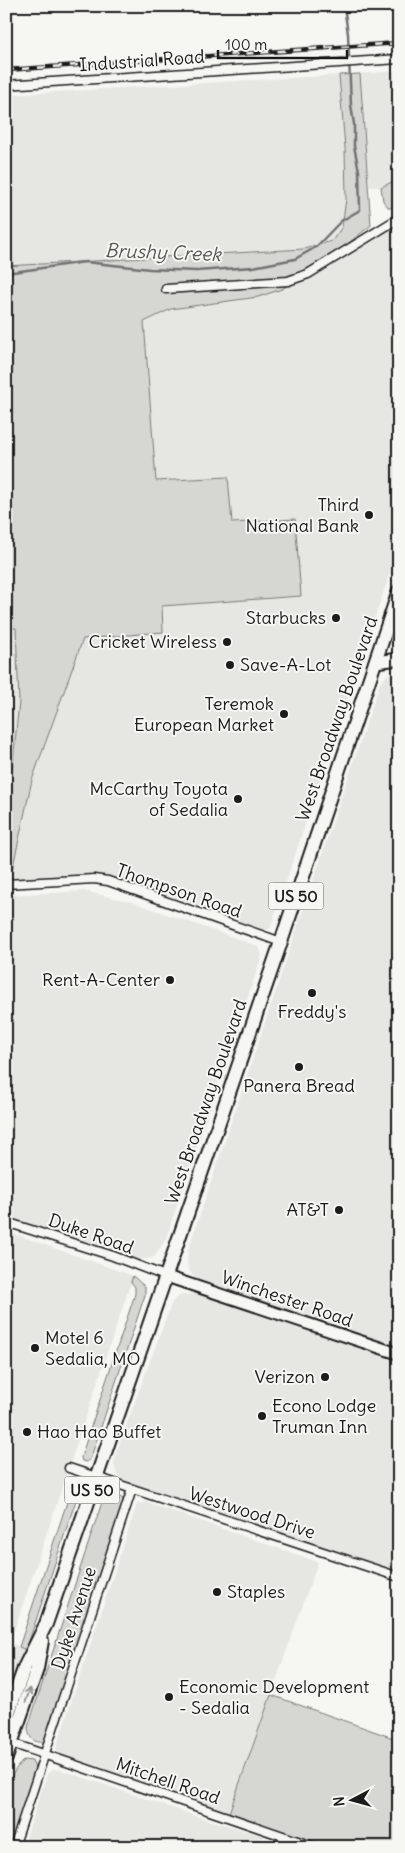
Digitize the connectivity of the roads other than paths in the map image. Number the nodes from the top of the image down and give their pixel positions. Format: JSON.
{"nodes":[{"id":1,"x":399,"y":59,"type":"edge"},
{"id":2,"x":6,"y":85,"type":"edge"},
{"id":3,"x":399,"y":218,"type":"edge"},
{"id":4,"x":166,"y":289,"type":"dead end"},
{"id":5,"x":399,"y":591,"type":"edge"},
{"id":6,"x":399,"y":659,"type":"edge"},
{"id":7,"x":375,"y":662,"type":"junction"},
{"id":8,"x":6,"y":884,"type":"edge"},
{"id":9,"x":281,"y":942,"type":"junction"},
{"id":10,"x":6,"y":1222,"type":"edge"},
{"id":11,"x":165,"y":1276,"type":"junction"},
{"id":12,"x":399,"y":1354,"type":"edge"},
{"id":13,"x":69,"y":1468,"type":"dead end"},
{"id":14,"x":96,"y":1478,"type":"junction"},
{"id":15,"x":132,"y":1489,"type":"junction"},
{"id":16,"x":399,"y":1577,"type":"edge"},
{"id":17,"x":46,"y":1624,"type":"junction"},
{"id":18,"x":6,"y":1720,"type":"edge"},
{"id":19,"x":11,"y":1743,"type":"junction"},
{"id":20,"x":45,"y":1756,"type":"junction"},
{"id":21,"x":6,"y":1758,"type":"edge"},
{"id":22,"x":14,"y":1847,"type":"edge"},
{"id":23,"x":315,"y":1847,"type":"edge"}],
"edges":[{"from":1,"to":2,"type":"street","name":"Industrial Road"},
{"from":3,"to":4,"type":"street"},
{"from":5,"to":7,"type":"highway","name":"West Broadway Boulevard","number":"US 50"},
{"from":6,"to":7,"type":"main road"},
{"from":7,"to":9,"type":"highway","name":"West Broadway Boulevard","number":"US 50"},
{"from":8,"to":9,"type":"street","name":"Thompson Road"},
{"from":9,"to":11,"type":"highway","name":"West Broadway Boulevard","number":"US 50"},
{"from":10,"to":11,"type":"street","name":"Duke Road"},
{"from":11,"to":12,"type":"street","name":"Winchester Road"},
{"from":11,"to":14,"type":"highway","name":"West Broadway Boulevard","number":"US 50"},
{"from":13,"to":14,"type":"street","name":"Westwood Drive"},
{"from":14,"to":15,"type":"street","name":"Westwood Drive"},
{"from":14,"to":17,"type":"highway","name":"West Broadway Boulevard","number":"US 50"},
{"from":15,"to":16,"type":"street","name":"Westwood Drive"},
{"from":15,"to":20,"type":"street","name":"Dyke Avenue"},
{"from":17,"to":18,"type":"highway","name":"West Broadway Boulevard","number":"US 50"},
{"from":19,"to":17,"type":"highway","name":"West Broadway Boulevard","number":"US 50","one_way":true},
{"from":19,"to":20,"type":"street","name":"Mitchell Road"},
{"from":19,"to":21,"type":"highway","name":"West Broadway Boulevard","number":"US 50"},
{"from":20,"to":22,"type":"street","name":"Dyke Avenue"},
{"from":20,"to":23,"type":"street","name":"Mitchell Road"}]}
